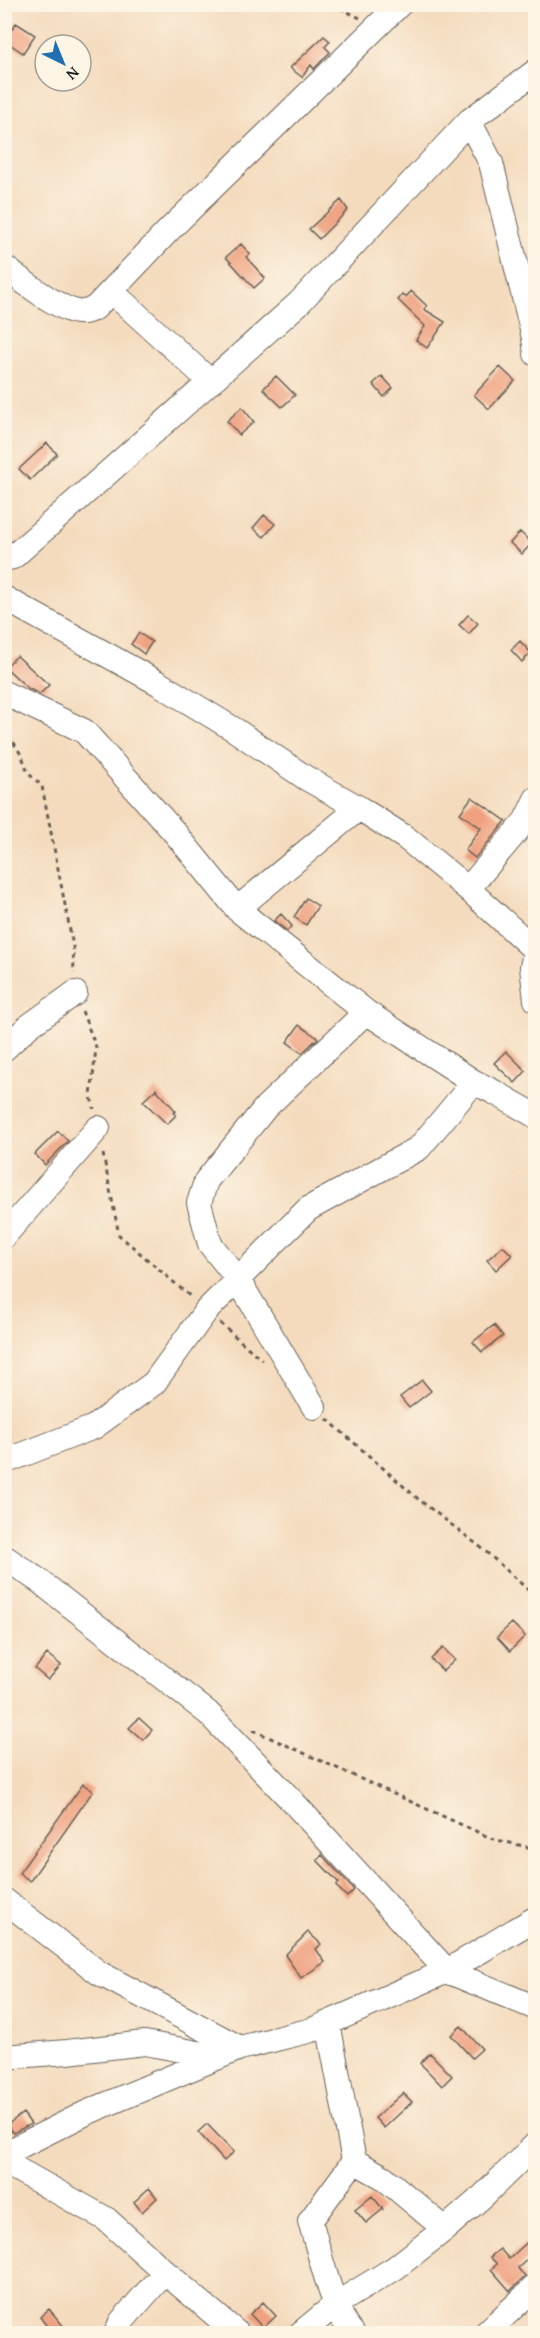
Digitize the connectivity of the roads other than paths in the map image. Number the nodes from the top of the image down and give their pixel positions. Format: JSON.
{"nodes":[{"id":1,"x":400,"y":4,"type":"edge"},
{"id":2,"x":530,"y":82,"type":"edge"},
{"id":3,"x":469,"y":121,"type":"junction"},
{"id":4,"x":4,"y":267,"type":"edge"},
{"id":5,"x":112,"y":292,"type":"junction"},
{"id":6,"x":536,"y":354,"type":"edge"},
{"id":7,"x":212,"y":382,"type":"junction"},
{"id":8,"x":4,"y":559,"type":"edge"},
{"id":9,"x":4,"y":598,"type":"edge"},
{"id":10,"x":4,"y":693,"type":"edge"},
{"id":11,"x":359,"y":808,"type":"junction"},
{"id":12,"x":532,"y":816,"type":"edge"},
{"id":13,"x":468,"y":889,"type":"junction"},
{"id":14,"x":237,"y":909,"type":"junction"},
{"id":15,"x":535,"y":950,"type":"edge"},
{"id":16,"x":75,"y":993,"type":"dead end"},
{"id":17,"x":536,"y":1000,"type":"edge"},
{"id":18,"x":366,"y":1012,"type":"junction"},
{"id":19,"x":4,"y":1049,"type":"edge"},
{"id":20,"x":474,"y":1082,"type":"junction"},
{"id":21,"x":536,"y":1116,"type":"edge"},
{"id":22,"x":98,"y":1128,"type":"dead end"},
{"id":23,"x":9,"y":1221,"type":"edge"},
{"id":24,"x":237,"y":1278,"type":"junction"},
{"id":25,"x":314,"y":1407,"type":"dead end"},
{"id":26,"x":4,"y":1462,"type":"edge"},
{"id":27,"x":4,"y":1557,"type":"edge"},
{"id":28,"x":4,"y":1900,"type":"edge"},
{"id":29,"x":536,"y":1918,"type":"edge"},
{"id":30,"x":447,"y":1971,"type":"junction"},
{"id":31,"x":536,"y":2008,"type":"edge"},
{"id":32,"x":328,"y":2023,"type":"junction"},
{"id":33,"x":229,"y":2053,"type":"junction"},
{"id":34,"x":4,"y":2056,"type":"edge"},
{"id":35,"x":536,"y":2144,"type":"edge"},
{"id":36,"x":4,"y":2154,"type":"edge"},
{"id":37,"x":354,"y":2161,"type":"junction"},
{"id":38,"x":4,"y":2162,"type":"edge"},
{"id":39,"x":445,"y":2229,"type":"junction"},
{"id":40,"x":165,"y":2272,"type":"junction"},
{"id":41,"x":536,"y":2286,"type":"edge"},
{"id":42,"x":336,"y":2304,"type":"junction"},
{"id":43,"x":116,"y":2334,"type":"edge"},
{"id":44,"x":238,"y":2334,"type":"edge"},
{"id":45,"x":300,"y":2334,"type":"edge"},
{"id":46,"x":353,"y":2334,"type":"edge"},
{"id":47,"x":484,"y":2334,"type":"edge"}],
"edges":[{"from":1,"to":5,"type":"street"},
{"from":2,"to":3,"type":"street"},
{"from":3,"to":6,"type":"street"},
{"from":3,"to":7,"type":"street"},
{"from":4,"to":5,"type":"street"},
{"from":5,"to":7,"type":"street"},
{"from":7,"to":8,"type":"street"},
{"from":9,"to":11,"type":"street"},
{"from":10,"to":14,"type":"street"},
{"from":11,"to":13,"type":"street"},
{"from":11,"to":14,"type":"street"},
{"from":12,"to":13,"type":"street"},
{"from":13,"to":15,"type":"street"},
{"from":14,"to":18,"type":"street"},
{"from":15,"to":17,"type":"street"},
{"from":16,"to":19,"type":"street"},
{"from":18,"to":20,"type":"street"},
{"from":18,"to":24,"type":"street"},
{"from":20,"to":21,"type":"street"},
{"from":20,"to":24,"type":"street"},
{"from":22,"to":23,"type":"street"},
{"from":24,"to":25,"type":"street"},
{"from":24,"to":26,"type":"street"},
{"from":27,"to":30,"type":"street"},
{"from":28,"to":33,"type":"street"},
{"from":29,"to":30,"type":"street"},
{"from":30,"to":31,"type":"street"},
{"from":30,"to":32,"type":"street"},
{"from":32,"to":33,"type":"street"},
{"from":32,"to":37,"type":"street"},
{"from":33,"to":34,"type":"street"},
{"from":33,"to":36,"type":"street"},
{"from":35,"to":39,"type":"street"},
{"from":37,"to":39,"type":"street"},
{"from":37,"to":42,"type":"street"},
{"from":38,"to":40,"type":"street"},
{"from":39,"to":42,"type":"street"},
{"from":40,"to":43,"type":"street"},
{"from":40,"to":44,"type":"street"},
{"from":41,"to":47,"type":"street"},
{"from":42,"to":45,"type":"street"},
{"from":42,"to":46,"type":"street"}]}
